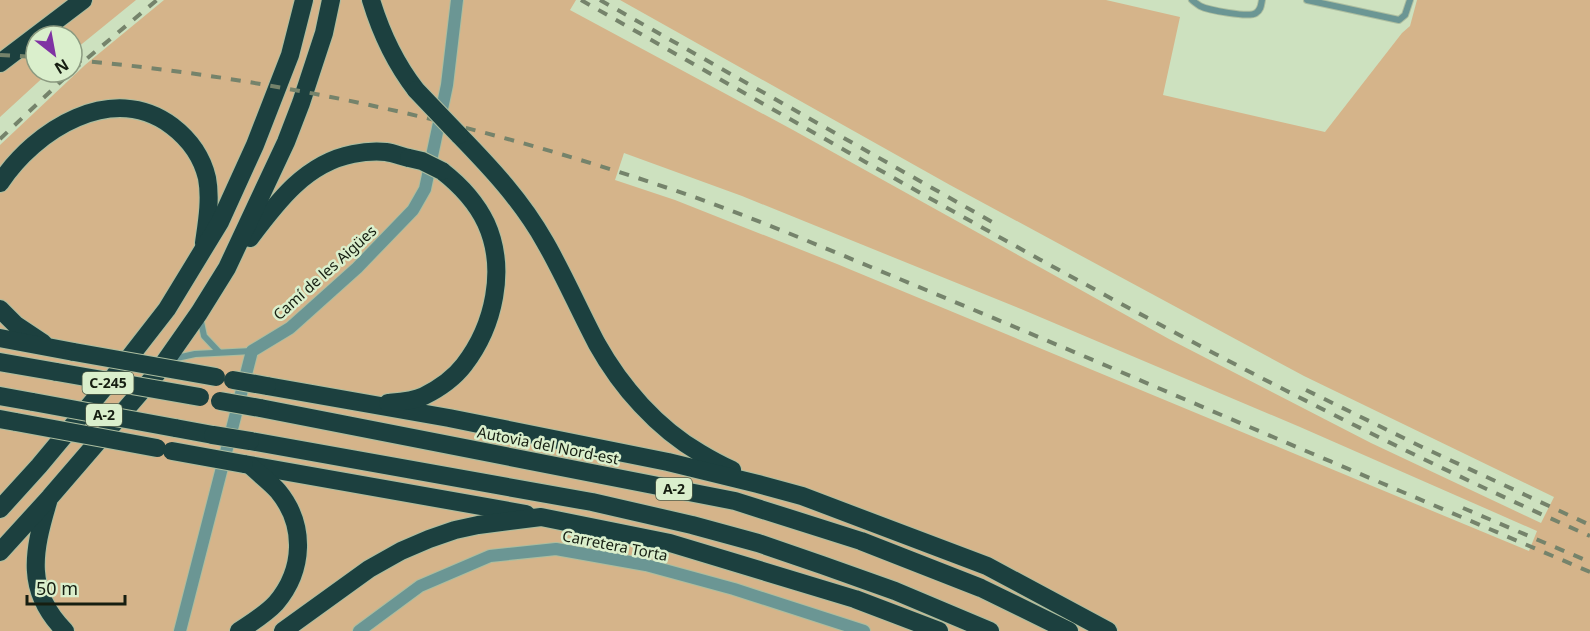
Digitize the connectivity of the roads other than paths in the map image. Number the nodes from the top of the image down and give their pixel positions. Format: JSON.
{"nodes":[{"id":1,"x":83,"y":0,"type":"edge"},
{"id":2,"x":304,"y":0,"type":"edge"},
{"id":3,"x":331,"y":0,"type":"edge"},
{"id":4,"x":371,"y":0,"type":"edge"},
{"id":5,"x":458,"y":0,"type":"edge"},
{"id":6,"x":1192,"y":0,"type":"edge"},
{"id":7,"x":1262,"y":0,"type":"edge"},
{"id":8,"x":1307,"y":0,"type":"edge"},
{"id":9,"x":1410,"y":0,"type":"edge"},
{"id":10,"x":0,"y":63,"type":"edge"},
{"id":11,"x":0,"y":183,"type":"edge"},
{"id":12,"x":203,"y":248,"type":"junction"},
{"id":13,"x":227,"y":268,"type":"junction"},
{"id":14,"x":0,"y":309,"type":"edge"},
{"id":15,"x":199,"y":313,"type":"junction"},
{"id":16,"x":0,"y":338,"type":"edge"},
{"id":17,"x":50,"y":347,"type":"junction"},
{"id":18,"x":252,"y":351,"type":"junction"},
{"id":19,"x":219,"y":352,"type":"junction"},
{"id":20,"x":166,"y":361,"type":"junction"},
{"id":21,"x":0,"y":362,"type":"edge"},
{"id":22,"x":0,"y":396,"type":"edge"},
{"id":23,"x":376,"y":405,"type":"junction"},
{"id":24,"x":8,"y":421,"type":"edge"},
{"id":25,"x":247,"y":465,"type":"junction"},
{"id":26,"x":758,"y":484,"type":"junction"},
{"id":27,"x":50,"y":497,"type":"junction"},
{"id":28,"x":0,"y":509,"type":"edge"},
{"id":29,"x":541,"y":517,"type":"junction"},
{"id":30,"x":0,"y":552,"type":"edge"},
{"id":31,"x":65,"y":631,"type":"edge"},
{"id":32,"x":180,"y":631,"type":"edge"},
{"id":33,"x":239,"y":631,"type":"edge"},
{"id":34,"x":283,"y":631,"type":"edge"},
{"id":35,"x":358,"y":631,"type":"edge"},
{"id":36,"x":864,"y":631,"type":"edge"},
{"id":37,"x":939,"y":631,"type":"edge"},
{"id":38,"x":990,"y":631,"type":"edge"},
{"id":39,"x":1070,"y":631,"type":"edge"},
{"id":40,"x":1108,"y":631,"type":"edge"}],
"edges":[{"from":1,"to":10,"type":"highway"},
{"from":2,"to":12,"type":"highway","number":"C-245"},
{"from":3,"to":13,"type":"highway","number":"C-245"},
{"from":4,"to":26,"type":"highway","bridge":true},
{"from":5,"to":18,"type":"street","name":"Camí de les Aigües"},
{"from":6,"to":7,"type":"lane"},
{"from":8,"to":9,"type":"lane"},
{"from":11,"to":12,"type":"highway"},
{"from":12,"to":28,"type":"highway","number":"C-245"},
{"from":13,"to":15,"type":"highway","number":"C-245"},
{"from":13,"to":23,"type":"highway","bridge":true},
{"from":14,"to":17,"type":"highway"},
{"from":15,"to":19,"type":"lane"},
{"from":15,"to":20,"type":"highway","number":"C-245"},
{"from":16,"to":17,"type":"highway"},
{"from":17,"to":23,"type":"highway","bridge":true},
{"from":18,"to":19,"type":"lane"},
{"from":18,"to":32,"type":"street"},
{"from":19,"to":20,"type":"lane"},
{"from":20,"to":27,"type":"highway","number":"C-245"},
{"from":21,"to":39,"type":"highway","name":"Autovia del Nord-est","number":"A-2","bridge":true},
{"from":22,"to":38,"type":"highway","number":"A-2","bridge":true},
{"from":23,"to":26,"type":"highway"},
{"from":24,"to":25,"type":"highway","bridge":true},
{"from":25,"to":29,"type":"highway"},
{"from":25,"to":33,"type":"highway"},
{"from":26,"to":40,"type":"highway"},
{"from":27,"to":30,"type":"highway","number":"C-245"},
{"from":27,"to":31,"type":"highway"},
{"from":29,"to":34,"type":"highway"},
{"from":29,"to":37,"type":"highway"},
{"from":35,"to":36,"type":"street","name":"Carretera Torta"}]}
